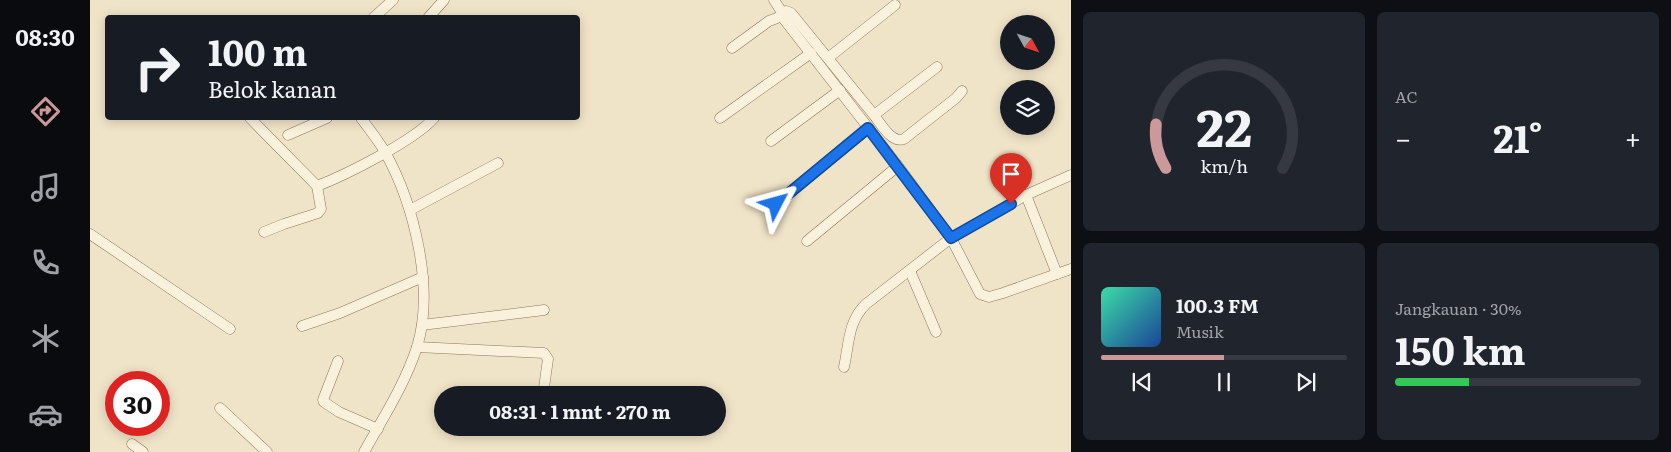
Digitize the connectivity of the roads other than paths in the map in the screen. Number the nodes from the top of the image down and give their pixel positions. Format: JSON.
{"nodes":[{"id":1,"x":393,"y":0,"type":"edge"},
{"id":2,"x":444,"y":0,"type":"edge"},
{"id":3,"x":774,"y":0,"type":"edge"},
{"id":4,"x":896,"y":5,"type":"dead end"},
{"id":5,"x":376,"y":15,"type":"edge"},
{"id":6,"x":431,"y":15,"type":"edge"},
{"id":7,"x":782,"y":15,"type":"junction"},
{"id":8,"x":732,"y":48,"type":"dead end"},
{"id":9,"x":811,"y":53,"type":"junction"},
{"id":10,"x":828,"y":58,"type":"junction"},
{"id":11,"x":937,"y":67,"type":"dead end"},
{"id":12,"x":840,"y":90,"type":"junction"},
{"id":13,"x":962,"y":91,"type":"dead end"},
{"id":14,"x":874,"y":115,"type":"junction"},
{"id":15,"x":720,"y":118,"type":"dead end"},
{"id":16,"x":252,"y":120,"type":"edge"},
{"id":17,"x":322,"y":120,"type":"edge"},
{"id":18,"x":362,"y":120,"type":"edge"},
{"id":19,"x":432,"y":120,"type":"edge"},
{"id":20,"x":868,"y":128,"type":"junction"},
{"id":21,"x":288,"y":135,"type":"dead end"},
{"id":22,"x":771,"y":141,"type":"dead end"},
{"id":23,"x":385,"y":152,"type":"junction"},
{"id":24,"x":498,"y":163,"type":"dead end"},
{"id":25,"x":898,"y":166,"type":"junction"},
{"id":26,"x":1071,"y":175,"type":"edge"},
{"id":27,"x":318,"y":186,"type":"junction"},
{"id":28,"x":1026,"y":195,"type":"junction"},
{"id":29,"x":776,"y":204,"type":"dead end"},
{"id":30,"x":410,"y":210,"type":"junction"},
{"id":31,"x":264,"y":232,"type":"dead end"},
{"id":32,"x":90,"y":234,"type":"edge"},
{"id":33,"x":951,"y":238,"type":"junction"},
{"id":34,"x":807,"y":241,"type":"dead end"},
{"id":35,"x":1071,"y":269,"type":"edge"},
{"id":36,"x":910,"y":271,"type":"junction"},
{"id":37,"x":1057,"y":274,"type":"junction"},
{"id":38,"x":423,"y":277,"type":"junction"},
{"id":39,"x":544,"y":310,"type":"dead end"},
{"id":40,"x":422,"y":325,"type":"junction"},
{"id":41,"x":302,"y":326,"type":"dead end"},
{"id":42,"x":230,"y":329,"type":"dead end"},
{"id":43,"x":936,"y":332,"type":"dead end"},
{"id":44,"x":417,"y":347,"type":"junction"},
{"id":45,"x":338,"y":361,"type":"dead end"},
{"id":46,"x":844,"y":367,"type":"dead end"},
{"id":47,"x":544,"y":386,"type":"edge"},
{"id":48,"x":220,"y":408,"type":"dead end"},
{"id":49,"x":378,"y":429,"type":"junction"},
{"id":50,"x":132,"y":444,"type":"dead end"},
{"id":51,"x":142,"y":452,"type":"edge"},
{"id":52,"x":267,"y":452,"type":"edge"},
{"id":53,"x":364,"y":452,"type":"edge"}],
"edges":[{"from":1,"to":5,"type":"street"},
{"from":2,"to":6,"type":"street"},
{"from":3,"to":7,"type":"street"},
{"from":4,"to":10,"type":"street"},
{"from":7,"to":8,"type":"street"},
{"from":7,"to":9,"type":"street"},
{"from":7,"to":10,"type":"street"},
{"from":9,"to":12,"type":"street"},
{"from":9,"to":15,"type":"street"},
{"from":10,"to":14,"type":"street"},
{"from":11,"to":14,"type":"street"},
{"from":12,"to":20,"type":"street"},
{"from":12,"to":22,"type":"street"},
{"from":13,"to":14,"type":"street"},
{"from":16,"to":27,"type":"street"},
{"from":17,"to":21,"type":"street"},
{"from":18,"to":23,"type":"street"},
{"from":19,"to":23,"type":"street"},
{"from":20,"to":25,"type":"street"},
{"from":20,"to":29,"type":"street"},
{"from":23,"to":27,"type":"street"},
{"from":23,"to":30,"type":"street"},
{"from":24,"to":30,"type":"street"},
{"from":25,"to":33,"type":"street"},
{"from":25,"to":34,"type":"street"},
{"from":26,"to":28,"type":"street"},
{"from":27,"to":31,"type":"street"},
{"from":28,"to":33,"type":"street"},
{"from":28,"to":37,"type":"street"},
{"from":30,"to":38,"type":"street"},
{"from":32,"to":42,"type":"street"},
{"from":33,"to":36,"type":"street"},
{"from":33,"to":37,"type":"street"},
{"from":35,"to":37,"type":"street"},
{"from":36,"to":43,"type":"street"},
{"from":36,"to":46,"type":"street"},
{"from":38,"to":40,"type":"street"},
{"from":38,"to":41,"type":"street"},
{"from":39,"to":40,"type":"street"},
{"from":40,"to":44,"type":"street"},
{"from":44,"to":47,"type":"street"},
{"from":44,"to":49,"type":"street"},
{"from":45,"to":49,"type":"street"},
{"from":48,"to":52,"type":"street"},
{"from":49,"to":53,"type":"street"},
{"from":50,"to":51,"type":"street"}]}
